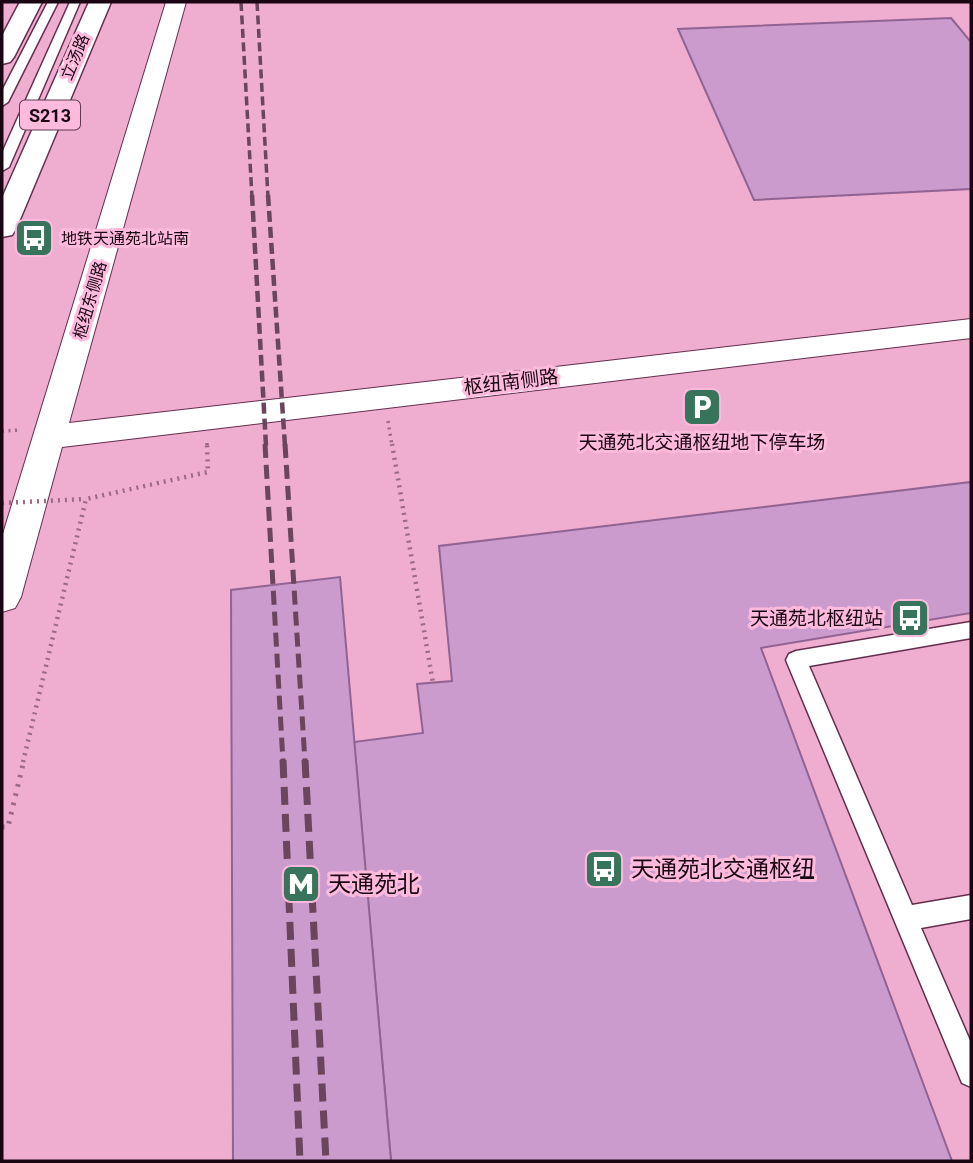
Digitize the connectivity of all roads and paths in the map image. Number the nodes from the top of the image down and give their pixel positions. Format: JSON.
{"nodes":[{"id":1,"x":31,"y":2,"type":"edge"},
{"id":2,"x":53,"y":2,"type":"edge"},
{"id":3,"x":75,"y":2,"type":"edge"},
{"id":4,"x":100,"y":2,"type":"edge"},
{"id":5,"x":176,"y":2,"type":"edge"},
{"id":6,"x":2,"y":57,"type":"edge"},
{"id":7,"x":2,"y":102,"type":"edge"},
{"id":8,"x":2,"y":167,"type":"edge"},
{"id":9,"x":2,"y":229,"type":"edge"},
{"id":10,"x":971,"y":329,"type":"edge"},
{"id":11,"x":384,"y":397,"type":"junction"},
{"id":12,"x":51,"y":437,"type":"junction"},
{"id":13,"x":208,"y":471,"type":"dead end"},
{"id":14,"x":86,"y":499,"type":"junction"},
{"id":15,"x":2,"y":503,"type":"edge"},
{"id":16,"x":2,"y":597,"type":"edge"},
{"id":17,"x":971,"y":630,"type":"edge"},
{"id":18,"x":433,"y":682,"type":"dead end"},
{"id":19,"x":5,"y":827,"type":"edge"},
{"id":20,"x":971,"y":907,"type":"edge"},
{"id":21,"x":903,"y":919,"type":"junction"},
{"id":22,"x":971,"y":1074,"type":"edge"}],
"edges":[{"from":1,"to":6,"type":"main road"},
{"from":2,"to":7,"type":"lane"},
{"from":3,"to":8,"type":"lane"},
{"from":4,"to":9,"type":"main road","name":"立汤路","number":"S213"},
{"from":5,"to":12,"type":"street","name":"枢纽东侧路"},
{"from":10,"to":11,"type":"street","name":"枢纽南侧路"},
{"from":11,"to":12,"type":"street","name":"枢纽南侧路"},
{"from":11,"to":18,"type":"path"},
{"from":12,"to":16,"type":"street","name":"枢纽东侧路"},
{"from":13,"to":14,"type":"path"},
{"from":14,"to":15,"type":"path","bridge":true},
{"from":14,"to":19,"type":"path"},
{"from":17,"to":21,"type":"lane"},
{"from":20,"to":21,"type":"lane"},
{"from":21,"to":22,"type":"lane"}]}
